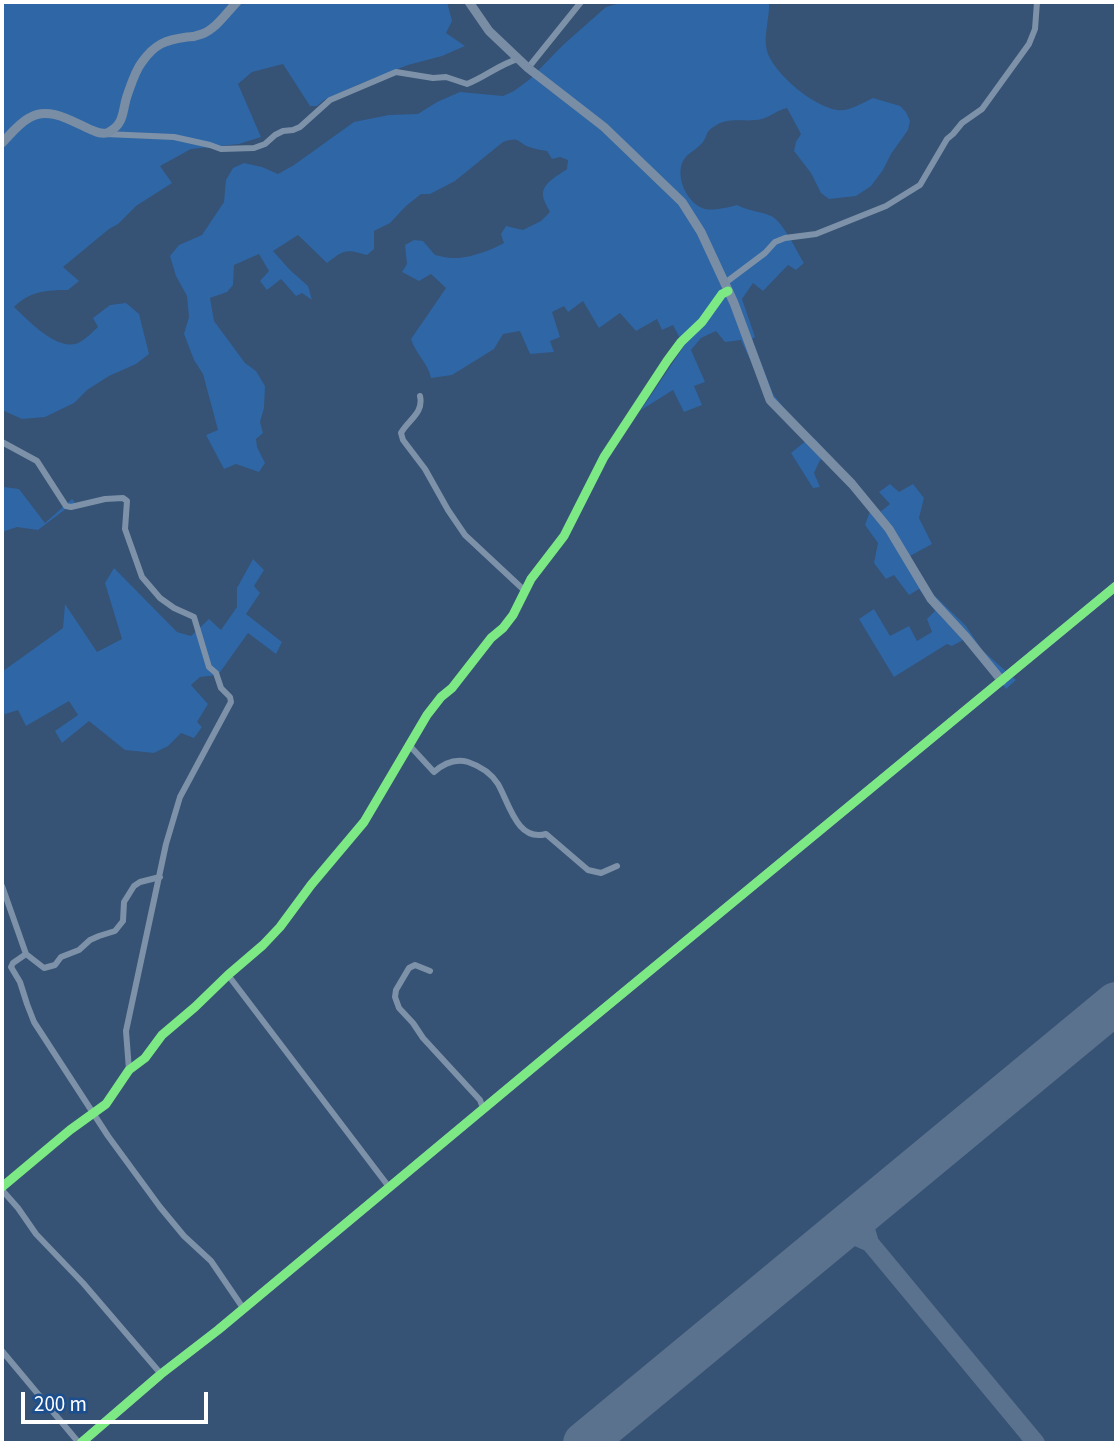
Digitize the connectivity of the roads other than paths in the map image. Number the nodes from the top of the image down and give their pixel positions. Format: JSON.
{"nodes":[{"id":1,"x":237,"y":2,"type":"edge"},
{"id":2,"x":469,"y":2,"type":"edge"},
{"id":3,"x":581,"y":2,"type":"edge"},
{"id":4,"x":1037,"y":2,"type":"edge"},
{"id":5,"x":518,"y":59,"type":"junction"},
{"id":6,"x":528,"y":68,"type":"junction"},
{"id":7,"x":103,"y":134,"type":"junction"},
{"id":8,"x":2,"y":144,"type":"edge"},
{"id":9,"x":727,"y":287,"type":"junction"},
{"id":10,"x":420,"y":396,"type":"dead end"},
{"id":11,"x":2,"y":442,"type":"edge"},
{"id":12,"x":1116,"y":586,"type":"edge"},
{"id":13,"x":525,"y":591,"type":"junction"},
{"id":14,"x":1002,"y":681,"type":"junction"},
{"id":15,"x":410,"y":746,"type":"junction"},
{"id":16,"x":617,"y":866,"type":"dead end"},
{"id":17,"x":160,"y":877,"type":"junction"},
{"id":18,"x":2,"y":886,"type":"edge"},
{"id":19,"x":26,"y":954,"type":"junction"},
{"id":20,"x":429,"y":971,"type":"dead end"},
{"id":21,"x":228,"y":975,"type":"junction"},
{"id":22,"x":129,"y":1070,"type":"junction"},
{"id":23,"x":483,"y":1108,"type":"junction"},
{"id":24,"x":95,"y":1114,"type":"junction"},
{"id":25,"x":389,"y":1187,"type":"junction"},
{"id":26,"x":2,"y":1189,"type":"edge"},
{"id":27,"x":243,"y":1308,"type":"junction"},
{"id":28,"x":2,"y":1351,"type":"edge"},
{"id":29,"x":161,"y":1374,"type":"junction"},
{"id":30,"x":80,"y":1443,"type":"edge"}],
"edges":[{"from":1,"to":7,"type":"street"},
{"from":2,"to":5,"type":"street"},
{"from":3,"to":6,"type":"street"},
{"from":4,"to":9,"type":"street"},
{"from":5,"to":6,"type":"street"},
{"from":5,"to":7,"type":"street"},
{"from":6,"to":9,"type":"street"},
{"from":7,"to":8,"type":"street"},
{"from":9,"to":13,"type":"street"},
{"from":9,"to":14,"type":"street"},
{"from":10,"to":13,"type":"street"},
{"from":11,"to":17,"type":"street"},
{"from":12,"to":14,"type":"street"},
{"from":13,"to":15,"type":"street"},
{"from":14,"to":23,"type":"street"},
{"from":15,"to":16,"type":"street"},
{"from":15,"to":21,"type":"street"},
{"from":17,"to":19,"type":"street"},
{"from":17,"to":22,"type":"street"},
{"from":18,"to":19,"type":"street"},
{"from":19,"to":24,"type":"street"},
{"from":20,"to":23,"type":"street"},
{"from":21,"to":22,"type":"street"},
{"from":21,"to":25,"type":"street"},
{"from":22,"to":24,"type":"street"},
{"from":23,"to":25,"type":"street"},
{"from":24,"to":26,"type":"street"},
{"from":24,"to":27,"type":"street"},
{"from":25,"to":27,"type":"street"},
{"from":26,"to":29,"type":"street"},
{"from":27,"to":29,"type":"street"},
{"from":28,"to":30,"type":"street"},
{"from":29,"to":30,"type":"street"}]}
